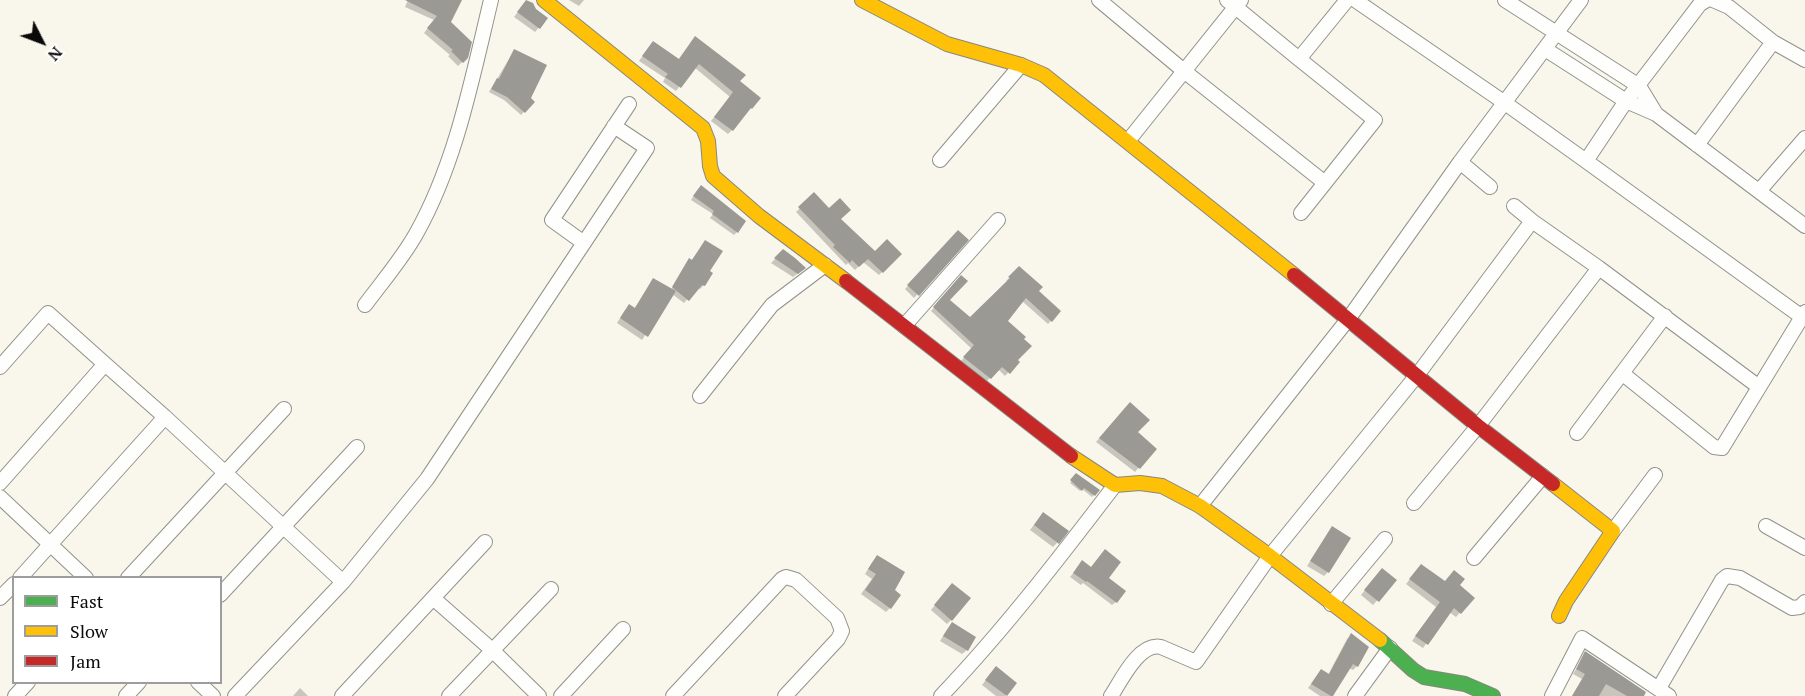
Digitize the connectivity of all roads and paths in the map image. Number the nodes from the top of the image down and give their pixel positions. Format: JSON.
{"nodes":[{"id":1,"x":491,"y":0,"type":"edge"},
{"id":2,"x":544,"y":0,"type":"edge"},
{"id":3,"x":862,"y":0,"type":"edge"},
{"id":4,"x":1099,"y":0,"type":"edge"},
{"id":5,"x":1347,"y":0,"type":"edge"},
{"id":6,"x":1355,"y":0,"type":"edge"},
{"id":7,"x":1505,"y":0,"type":"edge"},
{"id":8,"x":1581,"y":0,"type":"edge"},
{"id":9,"x":1707,"y":0,"type":"edge"},
{"id":10,"x":1713,"y":0,"type":"edge"},
{"id":11,"x":1235,"y":2,"type":"edge"},
{"id":12,"x":1556,"y":33,"type":"junction"},
{"id":13,"x":1773,"y":42,"type":"junction"},
{"id":14,"x":1545,"y":49,"type":"junction"},
{"id":15,"x":1299,"y":59,"type":"junction"},
{"id":16,"x":1805,"y":60,"type":"edge"},
{"id":17,"x":1021,"y":65,"type":"junction"},
{"id":18,"x":1184,"y":71,"type":"junction"},
{"id":19,"x":1639,"y":86,"type":"junction"},
{"id":20,"x":1626,"y":101,"type":"junction"},
{"id":21,"x":1505,"y":103,"type":"junction"},
{"id":22,"x":629,"y":104,"type":"dead end"},
{"id":23,"x":1656,"y":114,"type":"junction"},
{"id":24,"x":614,"y":126,"type":"junction"},
{"id":25,"x":1805,"y":138,"type":"edge"},
{"id":26,"x":1128,"y":141,"type":"junction"},
{"id":27,"x":1696,"y":145,"type":"junction"},
{"id":28,"x":940,"y":160,"type":"dead end"},
{"id":29,"x":1586,"y":161,"type":"junction"},
{"id":30,"x":1460,"y":162,"type":"junction"},
{"id":31,"x":1325,"y":183,"type":"junction"},
{"id":32,"x":1490,"y":187,"type":"dead end"},
{"id":33,"x":1759,"y":191,"type":"junction"},
{"id":34,"x":1514,"y":206,"type":"dead end"},
{"id":35,"x":1301,"y":213,"type":"dead end"},
{"id":36,"x":998,"y":220,"type":"dead end"},
{"id":37,"x":1532,"y":221,"type":"junction"},
{"id":38,"x":1805,"y":226,"type":"edge"},
{"id":39,"x":584,"y":243,"type":"junction"},
{"id":40,"x":825,"y":265,"type":"junction"},
{"id":41,"x":1599,"y":268,"type":"junction"},
{"id":42,"x":365,"y":304,"type":"dead end"},
{"id":43,"x":1803,"y":314,"type":"edge"},
{"id":44,"x":1665,"y":316,"type":"junction"},
{"id":45,"x":1350,"y":318,"type":"junction"},
{"id":46,"x":904,"y":326,"type":"junction"},
{"id":47,"x":105,"y":364,"type":"junction"},
{"id":48,"x":0,"y":367,"type":"edge"},
{"id":49,"x":1418,"y":374,"type":"junction"},
{"id":50,"x":1623,"y":374,"type":"junction"},
{"id":51,"x":1759,"y":387,"type":"junction"},
{"id":52,"x":699,"y":396,"type":"dead end"},
{"id":53,"x":284,"y":409,"type":"dead end"},
{"id":54,"x":165,"y":417,"type":"junction"},
{"id":55,"x":1478,"y":426,"type":"junction"},
{"id":56,"x":1577,"y":434,"type":"dead end"},
{"id":57,"x":357,"y":447,"type":"dead end"},
{"id":58,"x":225,"y":472,"type":"junction"},
{"id":59,"x":1655,"y":475,"type":"dead end"},
{"id":60,"x":1543,"y":476,"type":"junction"},
{"id":61,"x":0,"y":483,"type":"edge"},
{"id":62,"x":1115,"y":485,"type":"junction"},
{"id":63,"x":0,"y":497,"type":"edge"},
{"id":64,"x":1414,"y":503,"type":"dead end"},
{"id":65,"x":1200,"y":506,"type":"junction"},
{"id":66,"x":1766,"y":526,"type":"dead end"},
{"id":67,"x":283,"y":527,"type":"junction"},
{"id":68,"x":1613,"y":531,"type":"junction"},
{"id":69,"x":1385,"y":539,"type":"dead end"},
{"id":70,"x":485,"y":542,"type":"dead end"},
{"id":71,"x":51,"y":545,"type":"junction"},
{"id":72,"x":1805,"y":548,"type":"edge"},
{"id":73,"x":1270,"y":556,"type":"junction"},
{"id":74,"x":1474,"y":558,"type":"dead end"},
{"id":75,"x":22,"y":576,"type":"edge"},
{"id":76,"x":84,"y":576,"type":"edge"},
{"id":77,"x":130,"y":576,"type":"edge"},
{"id":78,"x":343,"y":582,"type":"junction"},
{"id":79,"x":12,"y":586,"type":"edge"},
{"id":80,"x":551,"y":589,"type":"dead end"},
{"id":81,"x":222,"y":593,"type":"edge"},
{"id":82,"x":0,"y":598,"type":"edge"},
{"id":83,"x":433,"y":598,"type":"junction"},
{"id":84,"x":1805,"y":602,"type":"edge"},
{"id":85,"x":1331,"y":604,"type":"junction"},
{"id":86,"x":1559,"y":616,"type":"dead end"},
{"id":87,"x":623,"y":629,"type":"dead end"},
{"id":88,"x":1390,"y":648,"type":"junction"},
{"id":89,"x":491,"y":649,"type":"junction"},
{"id":90,"x":26,"y":684,"type":"edge"},
{"id":91,"x":137,"y":684,"type":"edge"},
{"id":92,"x":200,"y":684,"type":"edge"},
{"id":93,"x":1664,"y":692,"type":"edge"},
{"id":94,"x":15,"y":696,"type":"edge"},
{"id":95,"x":126,"y":696,"type":"edge"},
{"id":96,"x":213,"y":696,"type":"edge"},
{"id":97,"x":235,"y":696,"type":"edge"},
{"id":98,"x":342,"y":696,"type":"edge"},
{"id":99,"x":449,"y":696,"type":"edge"},
{"id":100,"x":539,"y":696,"type":"edge"},
{"id":101,"x":561,"y":696,"type":"edge"},
{"id":102,"x":673,"y":696,"type":"edge"},
{"id":103,"x":785,"y":696,"type":"edge"},
{"id":104,"x":941,"y":696,"type":"edge"},
{"id":105,"x":1111,"y":696,"type":"edge"},
{"id":106,"x":1355,"y":696,"type":"edge"},
{"id":107,"x":1493,"y":696,"type":"edge"},
{"id":108,"x":1552,"y":696,"type":"edge"}],
"edges":[{"from":1,"to":42,"type":"street"},
{"from":2,"to":40,"type":"street"},
{"from":3,"to":17,"type":"street"},
{"from":4,"to":18,"type":"street"},
{"from":5,"to":15,"type":"street"},
{"from":6,"to":21,"type":"street"},
{"from":7,"to":12,"type":"street"},
{"from":8,"to":12,"type":"street"},
{"from":9,"to":19,"type":"street"},
{"from":10,"to":13,"type":"street"},
{"from":11,"to":15,"type":"street"},
{"from":11,"to":18,"type":"street"},
{"from":12,"to":14,"type":"street"},
{"from":12,"to":19,"type":"street"},
{"from":13,"to":16,"type":"street"},
{"from":13,"to":27,"type":"street"},
{"from":14,"to":20,"type":"street"},
{"from":14,"to":21,"type":"street"},
{"from":15,"to":31,"type":"street"},
{"from":17,"to":26,"type":"street"},
{"from":17,"to":28,"type":"street"},
{"from":18,"to":26,"type":"street"},
{"from":18,"to":31,"type":"street"},
{"from":19,"to":20,"type":"street"},
{"from":19,"to":23,"type":"street"},
{"from":20,"to":23,"type":"street"},
{"from":20,"to":29,"type":"street"},
{"from":21,"to":29,"type":"street"},
{"from":21,"to":30,"type":"street"},
{"from":22,"to":24,"type":"street"},
{"from":23,"to":27,"type":"street"},
{"from":24,"to":39,"type":"street"},
{"from":24,"to":39,"type":"street"},
{"from":25,"to":33,"type":"street"},
{"from":26,"to":45,"type":"street"},
{"from":27,"to":33,"type":"street"},
{"from":29,"to":43,"type":"street"},
{"from":30,"to":32,"type":"street"},
{"from":30,"to":45,"type":"street"},
{"from":31,"to":35,"type":"street"},
{"from":33,"to":38,"type":"street"},
{"from":34,"to":37,"type":"street"},
{"from":36,"to":46,"type":"street"},
{"from":37,"to":41,"type":"street"},
{"from":37,"to":49,"type":"street"},
{"from":39,"to":78,"type":"street"},
{"from":40,"to":46,"type":"street"},
{"from":40,"to":52,"type":"street"},
{"from":41,"to":44,"type":"street"},
{"from":41,"to":55,"type":"street"},
{"from":43,"to":51,"type":"street"},
{"from":44,"to":50,"type":"street"},
{"from":44,"to":51,"type":"street"},
{"from":45,"to":49,"type":"street"},
{"from":45,"to":65,"type":"street"},
{"from":46,"to":62,"type":"street"},
{"from":47,"to":48,"type":"street"},
{"from":47,"to":54,"type":"street"},
{"from":47,"to":61,"type":"street"},
{"from":49,"to":55,"type":"street"},
{"from":49,"to":73,"type":"street"},
{"from":50,"to":51,"type":"street"},
{"from":50,"to":56,"type":"street"},
{"from":53,"to":58,"type":"street"},
{"from":54,"to":58,"type":"street"},
{"from":54,"to":71,"type":"street"},
{"from":55,"to":60,"type":"street"},
{"from":55,"to":64,"type":"street"},
{"from":57,"to":67,"type":"street"},
{"from":58,"to":67,"type":"street"},
{"from":58,"to":77,"type":"street"},
{"from":59,"to":68,"type":"street"},
{"from":60,"to":68,"type":"street"},
{"from":60,"to":74,"type":"street"},
{"from":62,"to":65,"type":"street"},
{"from":62,"to":104,"type":"street"},
{"from":63,"to":71,"type":"street"},
{"from":65,"to":73,"type":"street"},
{"from":66,"to":72,"type":"street"},
{"from":67,"to":78,"type":"street"},
{"from":67,"to":81,"type":"street"},
{"from":68,"to":86,"type":"street"},
{"from":69,"to":85,"type":"street"},
{"from":70,"to":83,"type":"street"},
{"from":71,"to":75,"type":"street"},
{"from":71,"to":76,"type":"street"},
{"from":73,"to":85,"type":"street"},
{"from":73,"to":105,"type":"street"},
{"from":78,"to":97,"type":"street"},
{"from":79,"to":82,"type":"street"},
{"from":80,"to":89,"type":"street"},
{"from":83,"to":89,"type":"street"},
{"from":83,"to":98,"type":"street"},
{"from":84,"to":93,"type":"street"},
{"from":85,"to":88,"type":"street"},
{"from":87,"to":101,"type":"street"},
{"from":88,"to":106,"type":"street"},
{"from":88,"to":107,"type":"street"},
{"from":89,"to":99,"type":"street"},
{"from":89,"to":100,"type":"street"},
{"from":90,"to":94,"type":"street"},
{"from":91,"to":95,"type":"street"},
{"from":92,"to":96,"type":"street"},
{"from":93,"to":108,"type":"street"},
{"from":102,"to":103,"type":"street"}]}
